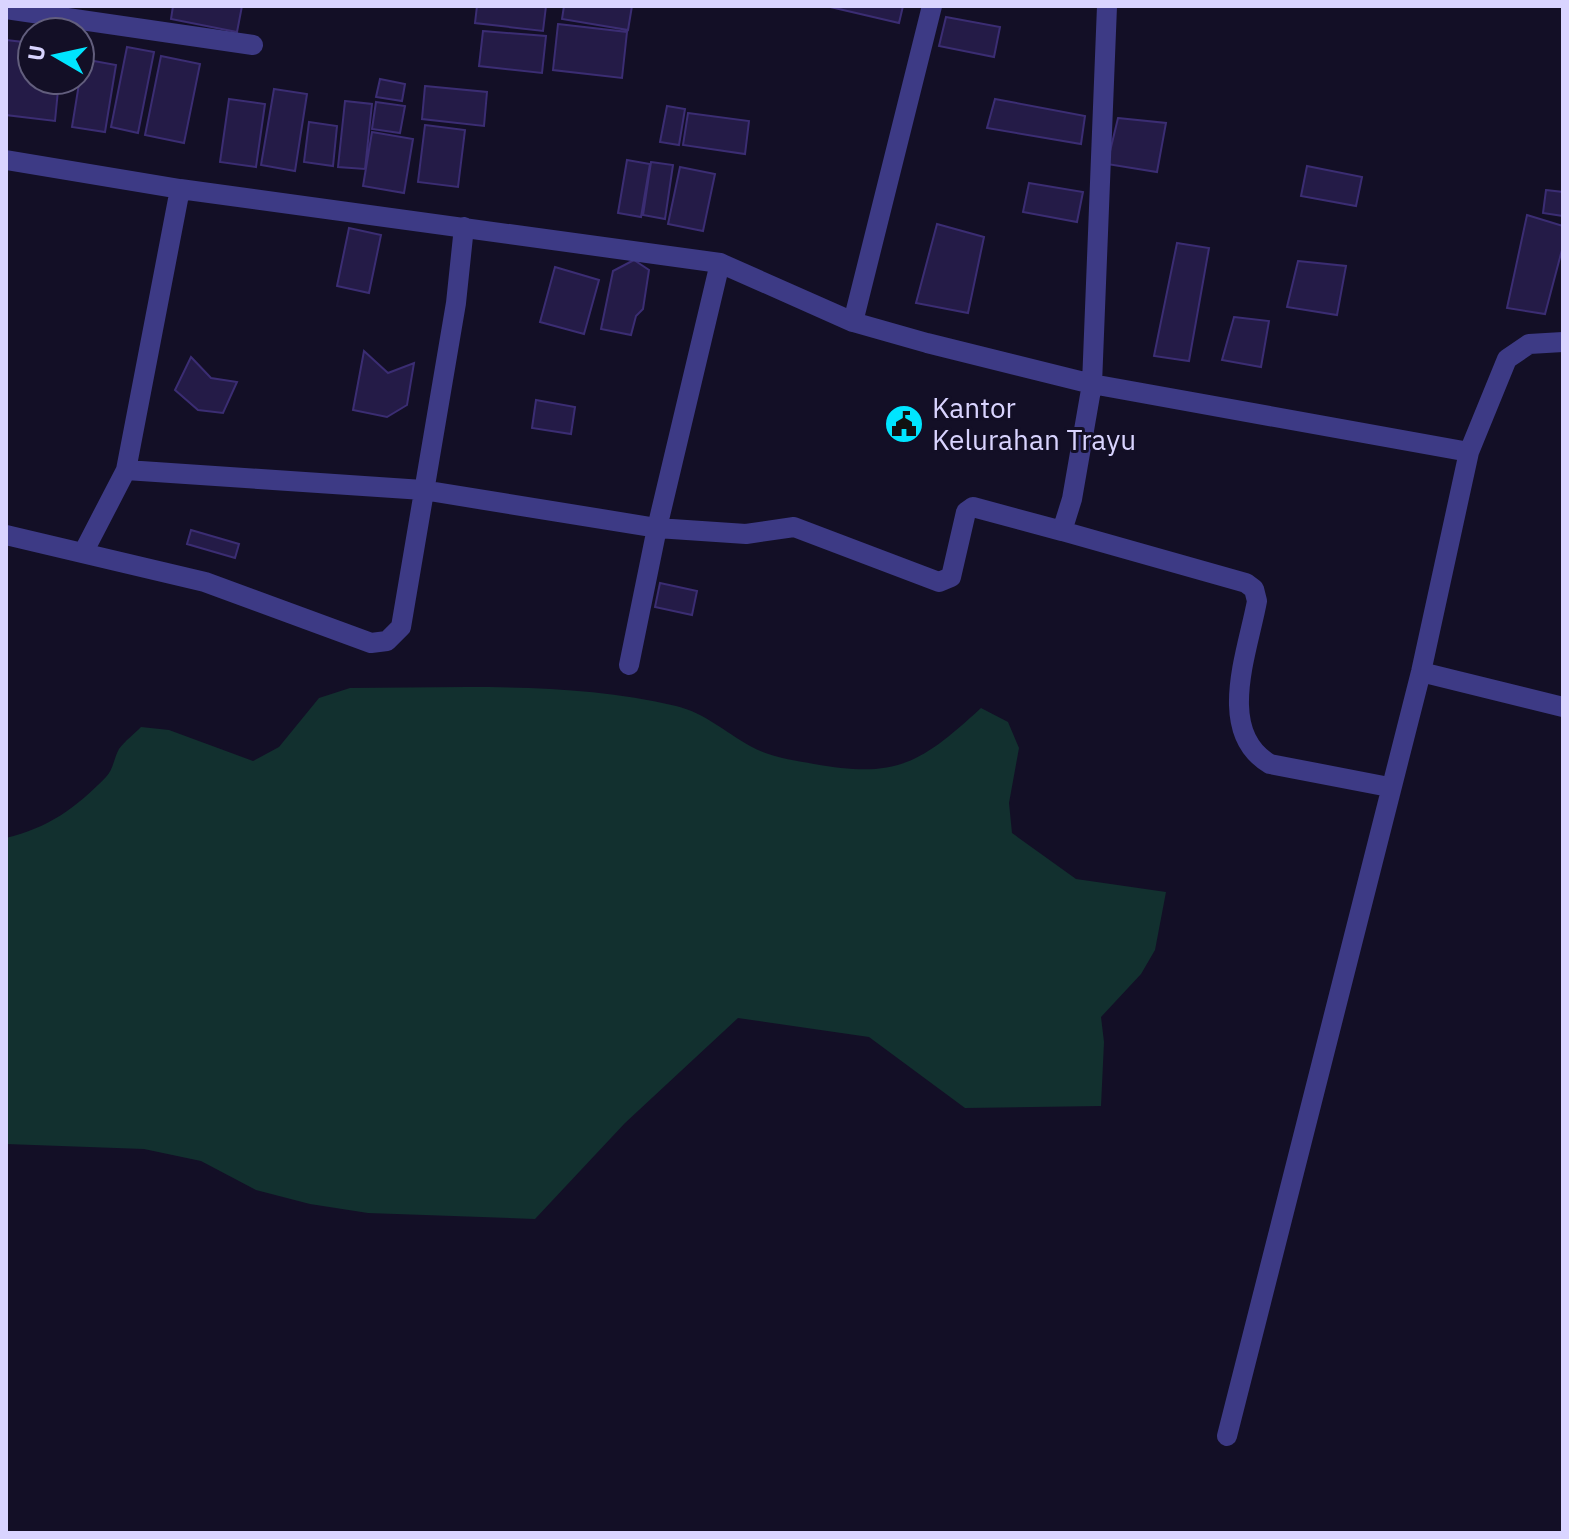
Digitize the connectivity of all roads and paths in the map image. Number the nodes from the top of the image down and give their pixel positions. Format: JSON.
{"nodes":[{"id":1,"x":932,"y":6,"type":"edge"},
{"id":2,"x":1107,"y":6,"type":"edge"},
{"id":3,"x":6,"y":9,"type":"edge"},
{"id":4,"x":253,"y":45,"type":"dead end"},
{"id":5,"x":6,"y":160,"type":"edge"},
{"id":6,"x":180,"y":189,"type":"junction"},
{"id":7,"x":464,"y":227,"type":"junction"},
{"id":8,"x":720,"y":263,"type":"junction"},
{"id":9,"x":853,"y":322,"type":"junction"},
{"id":10,"x":1563,"y":342,"type":"edge"},
{"id":11,"x":1092,"y":384,"type":"junction"},
{"id":12,"x":1469,"y":452,"type":"junction"},
{"id":13,"x":126,"y":470,"type":"junction"},
{"id":14,"x":423,"y":490,"type":"junction"},
{"id":15,"x":657,"y":528,"type":"junction"},
{"id":16,"x":1062,"y":531,"type":"junction"},
{"id":17,"x":6,"y":535,"type":"edge"},
{"id":18,"x":83,"y":553,"type":"junction"},
{"id":19,"x":629,"y":665,"type":"dead end"},
{"id":20,"x":1421,"y":672,"type":"junction"},
{"id":21,"x":1563,"y":707,"type":"edge"},
{"id":22,"x":1389,"y":787,"type":"junction"},
{"id":23,"x":1227,"y":1436,"type":"dead end"}],
"edges":[{"from":1,"to":9,"type":"street"},
{"from":2,"to":11,"type":"street"},
{"from":3,"to":4,"type":"street"},
{"from":5,"to":6,"type":"street"},
{"from":6,"to":7,"type":"street"},
{"from":6,"to":13,"type":"street"},
{"from":7,"to":8,"type":"street"},
{"from":7,"to":14,"type":"street"},
{"from":8,"to":9,"type":"street"},
{"from":8,"to":15,"type":"street"},
{"from":9,"to":11,"type":"street"},
{"from":10,"to":12,"type":"street"},
{"from":11,"to":12,"type":"street"},
{"from":11,"to":16,"type":"street"},
{"from":12,"to":20,"type":"street"},
{"from":13,"to":14,"type":"street"},
{"from":13,"to":18,"type":"street"},
{"from":14,"to":15,"type":"street"},
{"from":14,"to":18,"type":"street"},
{"from":15,"to":16,"type":"street"},
{"from":15,"to":19,"type":"street"},
{"from":16,"to":22,"type":"street"},
{"from":17,"to":18,"type":"street"},
{"from":20,"to":21,"type":"street"},
{"from":20,"to":22,"type":"street"},
{"from":22,"to":23,"type":"street"}]}
